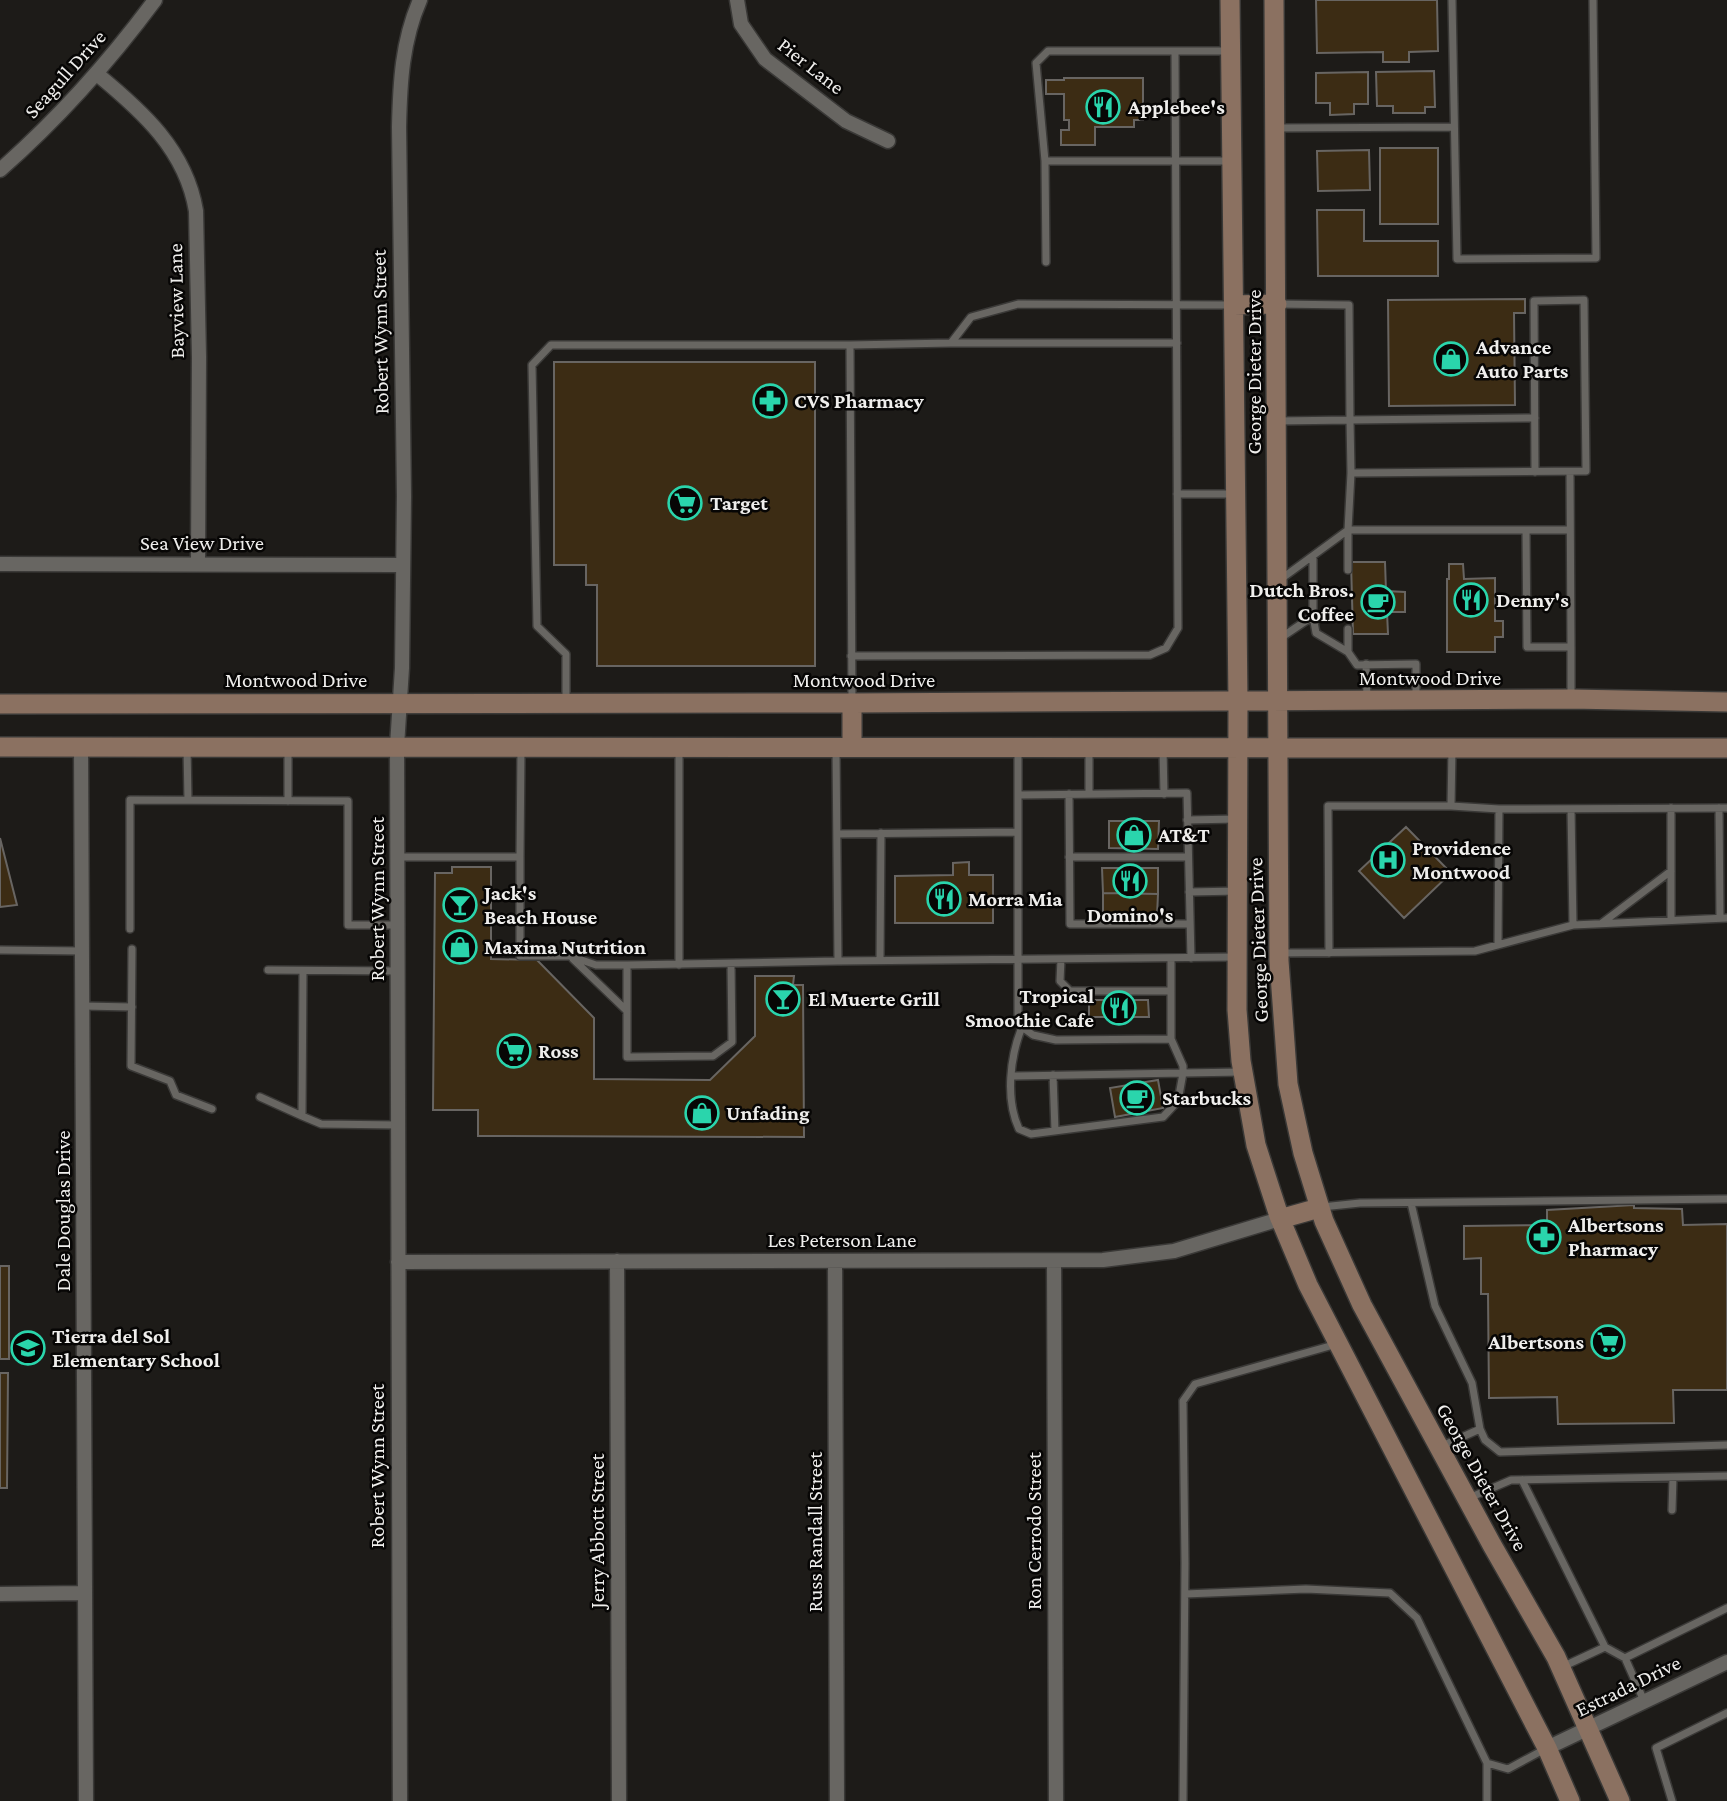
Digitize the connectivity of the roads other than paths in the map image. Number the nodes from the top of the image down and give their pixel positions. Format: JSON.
{"nodes":[{"id":1,"x":155,"y":0,"type":"edge"},
{"id":2,"x":420,"y":0,"type":"edge"},
{"id":3,"x":737,"y":0,"type":"edge"},
{"id":4,"x":1230,"y":0,"type":"edge"},
{"id":5,"x":1274,"y":0,"type":"edge"},
{"id":6,"x":1452,"y":0,"type":"edge"},
{"id":7,"x":1593,"y":0,"type":"edge"},
{"id":8,"x":1175,"y":51,"type":"junction"},
{"id":9,"x":1230,"y":51,"type":"junction"},
{"id":10,"x":97,"y":74,"type":"junction"},
{"id":11,"x":1454,"y":127,"type":"junction"},
{"id":12,"x":1276,"y":128,"type":"junction"},
{"id":13,"x":888,"y":141,"type":"dead end"},
{"id":14,"x":1045,"y":161,"type":"junction"},
{"id":15,"x":1176,"y":161,"type":"junction"},
{"id":16,"x":1231,"y":161,"type":"junction"},
{"id":17,"x":0,"y":170,"type":"edge"},
{"id":18,"x":1046,"y":262,"type":"dead end"},
{"id":19,"x":1277,"y":304,"type":"junction"},
{"id":20,"x":1176,"y":305,"type":"junction"},
{"id":21,"x":1234,"y":305,"type":"junction"},
{"id":22,"x":951,"y":343,"type":"junction"},
{"id":23,"x":1177,"y":343,"type":"junction"},
{"id":24,"x":850,"y":345,"type":"junction"},
{"id":25,"x":1535,"y":418,"type":"junction"},
{"id":26,"x":1350,"y":420,"type":"junction"},
{"id":27,"x":1277,"y":421,"type":"junction"},
{"id":28,"x":1535,"y":472,"type":"junction"},
{"id":29,"x":1570,"y":472,"type":"junction"},
{"id":30,"x":1351,"y":473,"type":"junction"},
{"id":31,"x":1177,"y":494,"type":"junction"},
{"id":32,"x":1236,"y":494,"type":"junction"},
{"id":33,"x":1348,"y":530,"type":"junction"},
{"id":34,"x":1526,"y":530,"type":"junction"},
{"id":35,"x":1570,"y":530,"type":"junction"},
{"id":36,"x":1313,"y":556,"type":"junction"},
{"id":37,"x":0,"y":564,"type":"edge"},
{"id":38,"x":198,"y":564,"type":"junction"},
{"id":39,"x":403,"y":565,"type":"junction"},
{"id":40,"x":1349,"y":570,"type":"dead end"},
{"id":41,"x":1278,"y":582,"type":"junction"},
{"id":42,"x":1313,"y":616,"type":"junction"},
{"id":43,"x":1349,"y":629,"type":"dead end"},
{"id":44,"x":1278,"y":640,"type":"junction"},
{"id":45,"x":1571,"y":647,"type":"junction"},
{"id":46,"x":1349,"y":652,"type":"junction"},
{"id":47,"x":851,"y":656,"type":"junction"},
{"id":48,"x":1366,"y":664,"type":"junction"},
{"id":49,"x":1571,"y":699,"type":"junction"},
{"id":50,"x":1278,"y":701,"type":"junction"},
{"id":51,"x":1367,"y":701,"type":"junction"},
{"id":52,"x":1416,"y":701,"type":"junction"},
{"id":53,"x":401,"y":702,"type":"junction"},
{"id":54,"x":1238,"y":702,"type":"junction"},
{"id":55,"x":1727,"y":702,"type":"edge"},
{"id":56,"x":566,"y":703,"type":"junction"},
{"id":57,"x":0,"y":704,"type":"edge"},
{"id":58,"x":852,"y":704,"type":"junction"},
{"id":59,"x":397,"y":746,"type":"junction"},
{"id":60,"x":521,"y":746,"type":"junction"},
{"id":61,"x":679,"y":746,"type":"junction"},
{"id":62,"x":844,"y":746,"type":"junction"},
{"id":63,"x":0,"y":747,"type":"edge"},
{"id":64,"x":81,"y":747,"type":"junction"},
{"id":65,"x":187,"y":747,"type":"junction"},
{"id":66,"x":288,"y":747,"type":"junction"},
{"id":67,"x":1018,"y":747,"type":"junction"},
{"id":68,"x":1089,"y":747,"type":"junction"},
{"id":69,"x":1163,"y":747,"type":"junction"},
{"id":70,"x":1238,"y":748,"type":"junction"},
{"id":71,"x":1278,"y":748,"type":"junction"},
{"id":72,"x":1452,"y":748,"type":"junction"},
{"id":73,"x":1727,"y":748,"type":"edge"},
{"id":74,"x":1164,"y":793,"type":"junction"},
{"id":75,"x":1069,"y":794,"type":"junction"},
{"id":76,"x":1089,"y":794,"type":"junction"},
{"id":77,"x":1018,"y":795,"type":"junction"},
{"id":78,"x":188,"y":800,"type":"junction"},
{"id":79,"x":288,"y":801,"type":"junction"},
{"id":80,"x":1451,"y":806,"type":"junction"},
{"id":81,"x":1571,"y":808,"type":"junction"},
{"id":82,"x":1671,"y":808,"type":"junction"},
{"id":83,"x":1723,"y":808,"type":"edge"},
{"id":84,"x":1499,"y":809,"type":"junction"},
{"id":85,"x":1238,"y":819,"type":"junction"},
{"id":86,"x":1188,"y":820,"type":"junction"},
{"id":87,"x":1018,"y":832,"type":"junction"},
{"id":88,"x":881,"y":833,"type":"junction"},
{"id":89,"x":837,"y":834,"type":"junction"},
{"id":90,"x":520,"y":856,"type":"junction"},
{"id":91,"x":398,"y":857,"type":"junction"},
{"id":92,"x":1069,"y":857,"type":"junction"},
{"id":93,"x":1188,"y":857,"type":"junction"},
{"id":94,"x":1671,"y":871,"type":"junction"},
{"id":95,"x":1238,"y":891,"type":"junction"},
{"id":96,"x":1189,"y":892,"type":"junction"},
{"id":97,"x":1724,"y":918,"type":"edge"},
{"id":98,"x":1671,"y":920,"type":"junction"},
{"id":99,"x":1190,"y":924,"type":"junction"},
{"id":100,"x":1600,"y":924,"type":"junction"},
{"id":101,"x":398,"y":925,"type":"junction"},
{"id":102,"x":1573,"y":925,"type":"junction"},
{"id":103,"x":130,"y":929,"type":"dead end"},
{"id":104,"x":1498,"y":945,"type":"junction"},
{"id":105,"x":132,"y":949,"type":"dead end"},
{"id":106,"x":0,"y":950,"type":"edge"},
{"id":107,"x":82,"y":951,"type":"junction"},
{"id":108,"x":1279,"y":953,"type":"junction"},
{"id":109,"x":1329,"y":953,"type":"junction"},
{"id":110,"x":570,"y":956,"type":"junction"},
{"id":111,"x":1237,"y":957,"type":"junction"},
{"id":112,"x":1171,"y":958,"type":"junction"},
{"id":113,"x":1191,"y":958,"type":"junction"},
{"id":114,"x":1018,"y":959,"type":"junction"},
{"id":115,"x":1061,"y":959,"type":"junction"},
{"id":116,"x":880,"y":960,"type":"junction"},
{"id":117,"x":838,"y":961,"type":"junction"},
{"id":118,"x":732,"y":964,"type":"junction"},
{"id":119,"x":627,"y":965,"type":"junction"},
{"id":120,"x":679,"y":965,"type":"junction"},
{"id":121,"x":268,"y":971,"type":"dead end"},
{"id":122,"x":303,"y":971,"type":"junction"},
{"id":123,"x":398,"y":971,"type":"junction"},
{"id":124,"x":1171,"y":991,"type":"junction"},
{"id":125,"x":83,"y":1006,"type":"junction"},
{"id":126,"x":132,"y":1007,"type":"junction"},
{"id":127,"x":627,"y":1011,"type":"junction"},
{"id":128,"x":1022,"y":1027,"type":"junction"},
{"id":129,"x":1171,"y":1039,"type":"junction"},
{"id":130,"x":1242,"y":1072,"type":"junction"},
{"id":131,"x":1183,"y":1073,"type":"junction"},
{"id":132,"x":1053,"y":1075,"type":"junction"},
{"id":133,"x":1012,"y":1076,"type":"junction"},
{"id":134,"x":260,"y":1097,"type":"dead end"},
{"id":135,"x":212,"y":1109,"type":"dead end"},
{"id":136,"x":302,"y":1116,"type":"junction"},
{"id":137,"x":398,"y":1125,"type":"junction"},
{"id":138,"x":1055,"y":1131,"type":"junction"},
{"id":139,"x":1727,"y":1199,"type":"edge"},
{"id":140,"x":1411,"y":1203,"type":"junction"},
{"id":141,"x":1319,"y":1208,"type":"junction"},
{"id":142,"x":1280,"y":1219,"type":"junction"},
{"id":143,"x":617,"y":1261,"type":"junction"},
{"id":144,"x":1054,"y":1261,"type":"junction"},
{"id":145,"x":398,"y":1262,"type":"junction"},
{"id":146,"x":835,"y":1262,"type":"junction"},
{"id":147,"x":1337,"y":1344,"type":"junction"},
{"id":148,"x":1480,"y":1429,"type":"junction"},
{"id":149,"x":1727,"y":1445,"type":"edge"},
{"id":150,"x":1439,"y":1447,"type":"junction"},
{"id":151,"x":1727,"y":1476,"type":"edge"},
{"id":152,"x":1673,"y":1477,"type":"junction"},
{"id":153,"x":1522,"y":1480,"type":"junction"},
{"id":154,"x":1467,"y":1499,"type":"junction"},
{"id":155,"x":1672,"y":1510,"type":"dead end"},
{"id":156,"x":85,"y":1593,"type":"junction"},
{"id":157,"x":0,"y":1594,"type":"edge"},
{"id":158,"x":1185,"y":1594,"type":"junction"},
{"id":159,"x":1727,"y":1608,"type":"edge"},
{"id":160,"x":1605,"y":1647,"type":"junction"},
{"id":161,"x":1625,"y":1658,"type":"junction"},
{"id":162,"x":1727,"y":1661,"type":"edge"},
{"id":163,"x":1561,"y":1667,"type":"junction"},
{"id":164,"x":1644,"y":1701,"type":"junction"},
{"id":165,"x":1727,"y":1713,"type":"edge"},
{"id":166,"x":1590,"y":1728,"type":"junction"},
{"id":167,"x":1547,"y":1748,"type":"junction"},
{"id":168,"x":1487,"y":1763,"type":"junction"},
{"id":169,"x":86,"y":1801,"type":"edge"},
{"id":170,"x":400,"y":1801,"type":"edge"},
{"id":171,"x":619,"y":1801,"type":"edge"},
{"id":172,"x":837,"y":1801,"type":"edge"},
{"id":173,"x":1056,"y":1801,"type":"edge"},
{"id":174,"x":1183,"y":1801,"type":"edge"},
{"id":175,"x":1487,"y":1801,"type":"edge"},
{"id":176,"x":1570,"y":1801,"type":"edge"},
{"id":177,"x":1620,"y":1801,"type":"edge"},
{"id":178,"x":1672,"y":1801,"type":"edge"}],
"edges":[{"from":1,"to":10,"type":"street","name":"Seagull Drive"},
{"from":2,"to":39,"type":"street","name":"Robert Wynn Street"},
{"from":3,"to":13,"type":"street","name":"Pier Lane"},
{"from":4,"to":9,"type":"main road","name":"George Dieter Drive"},
{"from":5,"to":12,"type":"main road","name":"George Dieter Drive"},
{"from":6,"to":11,"type":"lane"},
{"from":7,"to":11,"type":"lane"},
{"from":8,"to":9,"type":"lane"},
{"from":8,"to":14,"type":"lane"},
{"from":8,"to":15,"type":"lane"},
{"from":9,"to":16,"type":"main road","name":"George Dieter Drive"},
{"from":10,"to":17,"type":"street","name":"Seagull Drive"},
{"from":10,"to":38,"type":"street","name":"Bayview Lane"},
{"from":11,"to":12,"type":"lane"},
{"from":12,"to":19,"type":"main road","name":"George Dieter Drive"},
{"from":14,"to":15,"type":"lane"},
{"from":14,"to":18,"type":"lane"},
{"from":15,"to":16,"type":"lane"},
{"from":15,"to":20,"type":"lane"},
{"from":16,"to":21,"type":"main road","name":"George Dieter Drive"},
{"from":19,"to":21,"type":"main road"},
{"from":19,"to":26,"type":"lane"},
{"from":19,"to":27,"type":"main road","name":"George Dieter Drive"},
{"from":20,"to":21,"type":"lane"},
{"from":20,"to":22,"type":"lane"},
{"from":20,"to":23,"type":"lane"},
{"from":21,"to":32,"type":"main road","name":"George Dieter Drive"},
{"from":22,"to":23,"type":"lane"},
{"from":22,"to":24,"type":"lane"},
{"from":23,"to":31,"type":"lane"},
{"from":24,"to":47,"type":"lane"},
{"from":24,"to":56,"type":"lane"},
{"from":25,"to":26,"type":"lane"},
{"from":25,"to":28,"type":"lane"},
{"from":25,"to":29,"type":"lane"},
{"from":26,"to":27,"type":"lane"},
{"from":26,"to":30,"type":"lane"},
{"from":27,"to":41,"type":"main road","name":"George Dieter Drive"},
{"from":28,"to":29,"type":"lane"},
{"from":28,"to":30,"type":"lane"},
{"from":29,"to":35,"type":"lane"},
{"from":30,"to":33,"type":"lane"},
{"from":31,"to":32,"type":"lane"},
{"from":31,"to":47,"type":"lane"},
{"from":32,"to":54,"type":"main road","name":"George Dieter Drive"},
{"from":33,"to":34,"type":"lane"},
{"from":33,"to":36,"type":"lane"},
{"from":33,"to":40,"type":"lane"},
{"from":34,"to":35,"type":"lane"},
{"from":34,"to":45,"type":"lane"},
{"from":35,"to":45,"type":"lane"},
{"from":36,"to":41,"type":"lane"},
{"from":36,"to":42,"type":"lane"},
{"from":37,"to":38,"type":"street","name":"Sea View Drive"},
{"from":38,"to":39,"type":"street","name":"Sea View Drive"},
{"from":39,"to":53,"type":"street","name":"Robert Wynn Street"},
{"from":41,"to":44,"type":"main road","name":"George Dieter Drive"},
{"from":42,"to":44,"type":"lane"},
{"from":42,"to":46,"type":"lane"},
{"from":43,"to":46,"type":"lane"},
{"from":44,"to":50,"type":"main road","name":"George Dieter Drive"},
{"from":45,"to":49,"type":"lane"},
{"from":46,"to":48,"type":"lane"},
{"from":47,"to":58,"type":"lane"},
{"from":48,"to":51,"type":"lane"},
{"from":48,"to":52,"type":"lane"},
{"from":49,"to":52,"type":"main road","name":"Montwood Drive"},
{"from":49,"to":55,"type":"main road","name":"Montwood Drive"},
{"from":50,"to":51,"type":"main road","name":"Montwood Drive"},
{"from":50,"to":54,"type":"main road","name":"Montwood Drive"},
{"from":50,"to":71,"type":"main road","name":"George Dieter Drive"},
{"from":51,"to":52,"type":"main road","name":"Montwood Drive"},
{"from":53,"to":56,"type":"main road","name":"Montwood Drive"},
{"from":53,"to":57,"type":"main road","name":"Montwood Drive"},
{"from":53,"to":59,"type":"street","name":"Robert Wynn Street"},
{"from":54,"to":58,"type":"main road","name":"Montwood Drive"},
{"from":54,"to":70,"type":"main road","name":"George Dieter Drive"},
{"from":56,"to":58,"type":"main road","name":"Montwood Drive"},
{"from":58,"to":62,"type":"main road"},
{"from":59,"to":60,"type":"main road"},
{"from":59,"to":66,"type":"main road"},
{"from":59,"to":91,"type":"street","name":"Robert Wynn Street"},
{"from":60,"to":61,"type":"main road"},
{"from":60,"to":90,"type":"lane"},
{"from":61,"to":62,"type":"main road"},
{"from":61,"to":120,"type":"lane"},
{"from":62,"to":67,"type":"main road"},
{"from":62,"to":89,"type":"lane"},
{"from":63,"to":64,"type":"main road"},
{"from":64,"to":65,"type":"main road"},
{"from":64,"to":107,"type":"street","name":"Dale Douglas Drive"},
{"from":65,"to":66,"type":"main road"},
{"from":65,"to":78,"type":"lane"},
{"from":66,"to":79,"type":"lane"},
{"from":67,"to":68,"type":"main road"},
{"from":67,"to":77,"type":"lane"},
{"from":68,"to":69,"type":"main road"},
{"from":68,"to":76,"type":"lane"},
{"from":69,"to":70,"type":"main road"},
{"from":69,"to":74,"type":"lane"},
{"from":70,"to":71,"type":"main road"},
{"from":70,"to":85,"type":"main road","name":"George Dieter Drive"},
{"from":71,"to":72,"type":"main road"},
{"from":71,"to":108,"type":"main road","name":"George Dieter Drive"},
{"from":72,"to":73,"type":"main road"},
{"from":72,"to":80,"type":"lane"},
{"from":74,"to":76,"type":"lane"},
{"from":74,"to":86,"type":"lane"},
{"from":75,"to":76,"type":"lane"},
{"from":75,"to":77,"type":"lane"},
{"from":75,"to":92,"type":"lane"},
{"from":77,"to":87,"type":"lane"},
{"from":78,"to":79,"type":"lane"},
{"from":78,"to":103,"type":"lane"},
{"from":79,"to":101,"type":"lane"},
{"from":80,"to":84,"type":"lane"},
{"from":80,"to":109,"type":"lane"},
{"from":81,"to":82,"type":"lane"},
{"from":81,"to":84,"type":"lane"},
{"from":81,"to":102,"type":"lane"},
{"from":82,"to":83,"type":"lane"},
{"from":82,"to":94,"type":"lane"},
{"from":83,"to":97,"type":"lane"},
{"from":84,"to":104,"type":"lane"},
{"from":85,"to":86,"type":"lane"},
{"from":85,"to":95,"type":"main road","name":"George Dieter Drive"},
{"from":86,"to":93,"type":"lane"},
{"from":87,"to":88,"type":"lane"},
{"from":87,"to":114,"type":"lane"},
{"from":88,"to":89,"type":"lane"},
{"from":88,"to":116,"type":"lane"},
{"from":89,"to":117,"type":"lane"},
{"from":90,"to":91,"type":"lane"},
{"from":90,"to":110,"type":"lane"},
{"from":91,"to":101,"type":"street","name":"Robert Wynn Street"},
{"from":92,"to":93,"type":"lane"},
{"from":92,"to":99,"type":"lane"},
{"from":93,"to":96,"type":"lane"},
{"from":94,"to":98,"type":"lane"},
{"from":94,"to":100,"type":"lane"},
{"from":95,"to":96,"type":"lane"},
{"from":95,"to":111,"type":"main road","name":"George Dieter Drive"},
{"from":96,"to":99,"type":"lane"},
{"from":97,"to":98,"type":"lane"},
{"from":98,"to":100,"type":"lane"},
{"from":99,"to":113,"type":"lane"},
{"from":100,"to":102,"type":"lane"},
{"from":101,"to":123,"type":"street","name":"Robert Wynn Street"},
{"from":102,"to":104,"type":"lane"},
{"from":104,"to":109,"type":"lane"},
{"from":105,"to":126,"type":"lane"},
{"from":106,"to":107,"type":"lane"},
{"from":107,"to":125,"type":"street","name":"Dale Douglas Drive"},
{"from":108,"to":109,"type":"lane"},
{"from":108,"to":141,"type":"main road","name":"George Dieter Drive"},
{"from":110,"to":119,"type":"lane"},
{"from":110,"to":127,"type":"lane"},
{"from":111,"to":113,"type":"lane"},
{"from":111,"to":130,"type":"main road","name":"George Dieter Drive"},
{"from":112,"to":113,"type":"lane"},
{"from":112,"to":115,"type":"lane"},
{"from":112,"to":124,"type":"lane"},
{"from":114,"to":115,"type":"lane"},
{"from":114,"to":116,"type":"lane"},
{"from":114,"to":128,"type":"lane"},
{"from":115,"to":124,"type":"lane"},
{"from":116,"to":117,"type":"lane"},
{"from":117,"to":118,"type":"lane"},
{"from":118,"to":120,"type":"lane"},
{"from":118,"to":127,"type":"lane"},
{"from":119,"to":120,"type":"lane"},
{"from":119,"to":127,"type":"lane"},
{"from":121,"to":122,"type":"lane"},
{"from":122,"to":123,"type":"lane"},
{"from":122,"to":136,"type":"lane"},
{"from":123,"to":137,"type":"street","name":"Robert Wynn Street"},
{"from":124,"to":129,"type":"lane"},
{"from":125,"to":126,"type":"lane"},
{"from":125,"to":156,"type":"street","name":"Dale Douglas Drive"},
{"from":126,"to":135,"type":"lane"},
{"from":128,"to":129,"type":"lane"},
{"from":128,"to":133,"type":"lane"},
{"from":129,"to":131,"type":"lane"},
{"from":130,"to":131,"type":"lane"},
{"from":130,"to":142,"type":"main road","name":"George Dieter Drive"},
{"from":131,"to":132,"type":"lane"},
{"from":131,"to":138,"type":"lane"},
{"from":132,"to":133,"type":"lane"},
{"from":132,"to":138,"type":"lane"},
{"from":133,"to":138,"type":"lane"},
{"from":134,"to":136,"type":"lane"},
{"from":136,"to":137,"type":"lane"},
{"from":137,"to":145,"type":"street","name":"Robert Wynn Street"},
{"from":139,"to":140,"type":"lane"},
{"from":140,"to":141,"type":"lane"},
{"from":140,"to":148,"type":"lane"},
{"from":141,"to":142,"type":"main road"},
{"from":141,"to":150,"type":"main road","name":"George Dieter Drive"},
{"from":142,"to":144,"type":"street","name":"Les Peterson Lane"},
{"from":142,"to":147,"type":"main road","name":"George Dieter Drive"},
{"from":143,"to":145,"type":"street","name":"Les Peterson Lane"},
{"from":143,"to":146,"type":"street","name":"Les Peterson Lane"},
{"from":143,"to":171,"type":"street","name":"Jerry Abbott Street"},
{"from":144,"to":146,"type":"street","name":"Les Peterson Lane"},
{"from":144,"to":173,"type":"street","name":"Ron Cerrodo Street"},
{"from":145,"to":170,"type":"street","name":"Robert Wynn Street"},
{"from":146,"to":172,"type":"street","name":"Russ Randall Street"},
{"from":147,"to":158,"type":"lane"},
{"from":147,"to":167,"type":"main road","name":"George Dieter Drive"},
{"from":148,"to":149,"type":"lane"},
{"from":148,"to":150,"type":"lane"},
{"from":150,"to":154,"type":"main road","name":"George Dieter Drive"},
{"from":151,"to":152,"type":"lane"},
{"from":152,"to":153,"type":"lane"},
{"from":152,"to":155,"type":"lane"},
{"from":153,"to":154,"type":"lane"},
{"from":153,"to":160,"type":"lane"},
{"from":154,"to":163,"type":"main road","name":"George Dieter Drive"},
{"from":156,"to":157,"type":"street"},
{"from":156,"to":169,"type":"street","name":"Dale Douglas Drive"},
{"from":158,"to":168,"type":"lane"},
{"from":158,"to":174,"type":"lane"},
{"from":159,"to":161,"type":"lane"},
{"from":160,"to":161,"type":"lane"},
{"from":160,"to":163,"type":"lane"},
{"from":161,"to":164,"type":"lane"},
{"from":162,"to":164,"type":"street","name":"Estrada Drive"},
{"from":163,"to":166,"type":"main road","name":"George Dieter Drive"},
{"from":164,"to":166,"type":"street","name":"Estrada Drive"},
{"from":165,"to":178,"type":"lane"},
{"from":166,"to":167,"type":"street","name":"Estrada Drive"},
{"from":166,"to":177,"type":"main road","name":"George Dieter Drive"},
{"from":167,"to":168,"type":"lane"},
{"from":167,"to":176,"type":"main road","name":"George Dieter Drive"},
{"from":168,"to":175,"type":"lane"}]}
